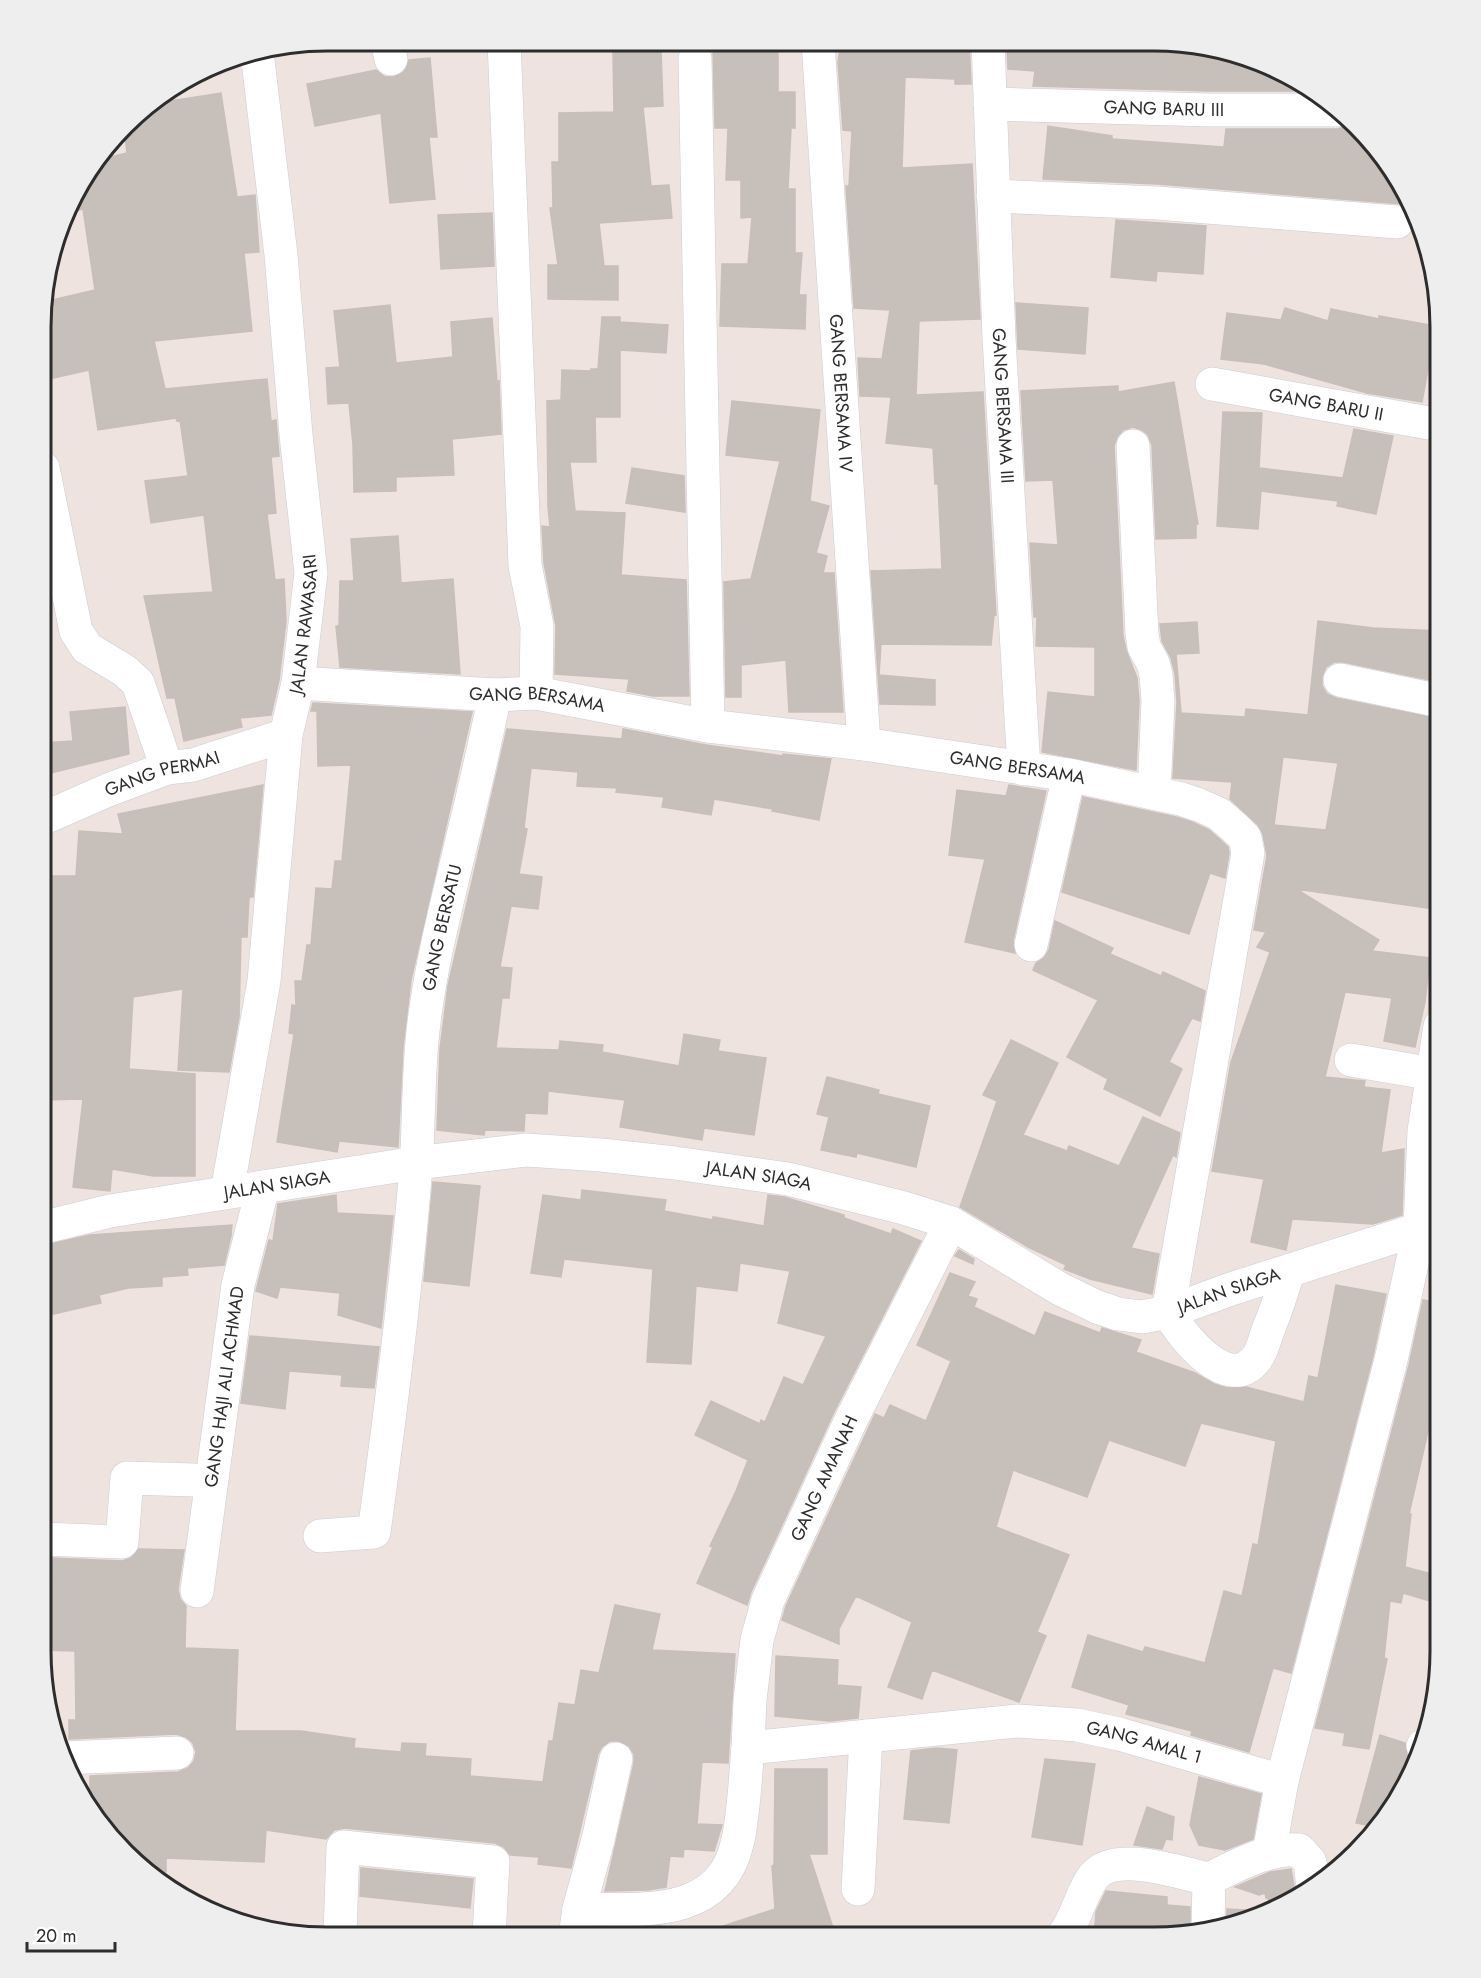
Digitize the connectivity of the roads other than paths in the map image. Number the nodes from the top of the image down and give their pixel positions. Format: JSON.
{"nodes":[{"id":1,"x":504,"y":51,"type":"edge"},
{"id":2,"x":819,"y":51,"type":"edge"},
{"id":3,"x":988,"y":51,"type":"edge"},
{"id":4,"x":695,"y":59,"type":"dead end"},
{"id":5,"x":257,"y":60,"type":"edge"},
{"id":6,"x":990,"y":104,"type":"junction"},
{"id":7,"x":1325,"y":110,"type":"edge"},
{"id":8,"x":993,"y":196,"type":"junction"},
{"id":9,"x":1397,"y":222,"type":"dead end"},
{"id":10,"x":1212,"y":384,"type":"dead end"},
{"id":11,"x":1430,"y":423,"type":"edge"},
{"id":12,"x":1133,"y":446,"type":"dead end"},
{"id":13,"x":51,"y":508,"type":"edge"},
{"id":14,"x":1340,"y":680,"type":"dead end"},
{"id":15,"x":298,"y":683,"type":"junction"},
{"id":16,"x":536,"y":693,"type":"junction"},
{"id":17,"x":495,"y":695,"type":"junction"},
{"id":18,"x":1430,"y":699,"type":"edge"},
{"id":19,"x":708,"y":726,"type":"junction"},
{"id":20,"x":286,"y":735,"type":"junction"},
{"id":21,"x":864,"y":744,"type":"junction"},
{"id":22,"x":167,"y":768,"type":"junction"},
{"id":23,"x":1024,"y":769,"type":"junction"},
{"id":24,"x":1069,"y":775,"type":"junction"},
{"id":25,"x":1154,"y":793,"type":"junction"},
{"id":26,"x":51,"y":815,"type":"edge"},
{"id":27,"x":1031,"y":945,"type":"dead end"},
{"id":28,"x":1351,"y":1060,"type":"dead end"},
{"id":29,"x":1430,"y":1073,"type":"edge"},
{"id":30,"x":1430,"y":1093,"type":"edge"},
{"id":31,"x":416,"y":1163,"type":"junction"},
{"id":32,"x":263,"y":1187,"type":"junction"},
{"id":33,"x":228,"y":1192,"type":"junction"},
{"id":34,"x":951,"y":1223,"type":"junction"},
{"id":35,"x":1430,"y":1225,"type":"edge"},
{"id":36,"x":51,"y":1226,"type":"edge"},
{"id":37,"x":1288,"y":1272,"type":"junction"},
{"id":38,"x":1168,"y":1312,"type":"junction"},
{"id":39,"x":194,"y":1480,"type":"dead end"},
{"id":40,"x":320,"y":1536,"type":"dead end"},
{"id":41,"x":51,"y":1539,"type":"edge"},
{"id":42,"x":197,"y":1592,"type":"dead end"},
{"id":43,"x":866,"y":1736,"type":"junction"},
{"id":44,"x":748,"y":1749,"type":"junction"},
{"id":45,"x":177,"y":1753,"type":"dead end"},
{"id":46,"x":72,"y":1758,"type":"edge"},
{"id":47,"x":616,"y":1759,"type":"dead end"},
{"id":48,"x":1282,"y":1781,"type":"junction"},
{"id":49,"x":1269,"y":1853,"type":"junction"},
{"id":50,"x":1311,"y":1878,"type":"edge"},
{"id":51,"x":1209,"y":1879,"type":"junction"},
{"id":52,"x":858,"y":1889,"type":"dead end"},
{"id":53,"x":577,"y":1922,"type":"edge"},
{"id":54,"x":1208,"y":1922,"type":"edge"},
{"id":55,"x":340,"y":1927,"type":"edge"},
{"id":56,"x":489,"y":1927,"type":"edge"},
{"id":57,"x":1071,"y":1927,"type":"edge"}],
"edges":[{"from":1,"to":16,"type":"street"},
{"from":2,"to":21,"type":"street","name":"GANG BERSAMA IV"},
{"from":3,"to":6,"type":"street","name":"GANG BERSAMA III"},
{"from":4,"to":19,"type":"street"},
{"from":5,"to":15,"type":"street","name":"JALAN RAWASARI"},
{"from":6,"to":7,"type":"street","name":"GANG BARU III"},
{"from":6,"to":8,"type":"street","name":"GANG BERSAMA III"},
{"from":8,"to":9,"type":"street"},
{"from":8,"to":23,"type":"street","name":"GANG BERSAMA III"},
{"from":10,"to":11,"type":"street","name":"GANG BARU II"},
{"from":12,"to":25,"type":"street"},
{"from":13,"to":22,"type":"street"},
{"from":14,"to":18,"type":"street"},
{"from":15,"to":17,"type":"street","name":"GANG BERSAMA"},
{"from":15,"to":20,"type":"street","name":"JALAN RAWASARI"},
{"from":16,"to":17,"type":"street","name":"GANG BERSAMA"},
{"from":16,"to":19,"type":"street","name":"GANG BERSAMA"},
{"from":17,"to":31,"type":"street","name":"GANG BERSATU"},
{"from":19,"to":21,"type":"street","name":"GANG BERSAMA"},
{"from":20,"to":22,"type":"street","name":"GANG PERMAI"},
{"from":20,"to":33,"type":"street","name":"JALAN RAWASARI"},
{"from":21,"to":23,"type":"street","name":"GANG BERSAMA"},
{"from":22,"to":26,"type":"street","name":"GANG PERMAI"},
{"from":23,"to":24,"type":"street","name":"GANG BERSAMA"},
{"from":24,"to":25,"type":"street","name":"GANG BERSAMA"},
{"from":24,"to":27,"type":"street"},
{"from":25,"to":38,"type":"street","name":"GANG BERSAMA"},
{"from":28,"to":29,"type":"street"},
{"from":30,"to":35,"type":"street"},
{"from":31,"to":32,"type":"street","name":"JALAN SIAGA"},
{"from":31,"to":34,"type":"street","name":"JALAN SIAGA"},
{"from":31,"to":40,"type":"street","name":"GANG BERSATU"},
{"from":32,"to":33,"type":"street","name":"JALAN SIAGA"},
{"from":32,"to":42,"type":"street","name":"GANG HAJI ALI ACHMAD"},
{"from":33,"to":36,"type":"street","name":"JALAN SIAGA"},
{"from":34,"to":38,"type":"street","name":"JALAN SIAGA"},
{"from":34,"to":44,"type":"street","name":"GANG AMANAH"},
{"from":35,"to":37,"type":"street","name":"JALAN SIAGA"},
{"from":35,"to":48,"type":"street"},
{"from":37,"to":38,"type":"street","name":"JALAN SIAGA"},
{"from":37,"to":38,"type":"street"},
{"from":39,"to":41,"type":"street"},
{"from":43,"to":44,"type":"street","name":"GANG AMAL 1"},
{"from":43,"to":48,"type":"street","name":"GANG AMAL 1"},
{"from":43,"to":52,"type":"street"},
{"from":44,"to":53,"type":"street"},
{"from":45,"to":46,"type":"street"},
{"from":47,"to":53,"type":"street"},
{"from":48,"to":49,"type":"street"},
{"from":49,"to":50,"type":"street"},
{"from":49,"to":51,"type":"street"},
{"from":51,"to":54,"type":"street"},
{"from":51,"to":57,"type":"street"},
{"from":55,"to":56,"type":"street"}]}
